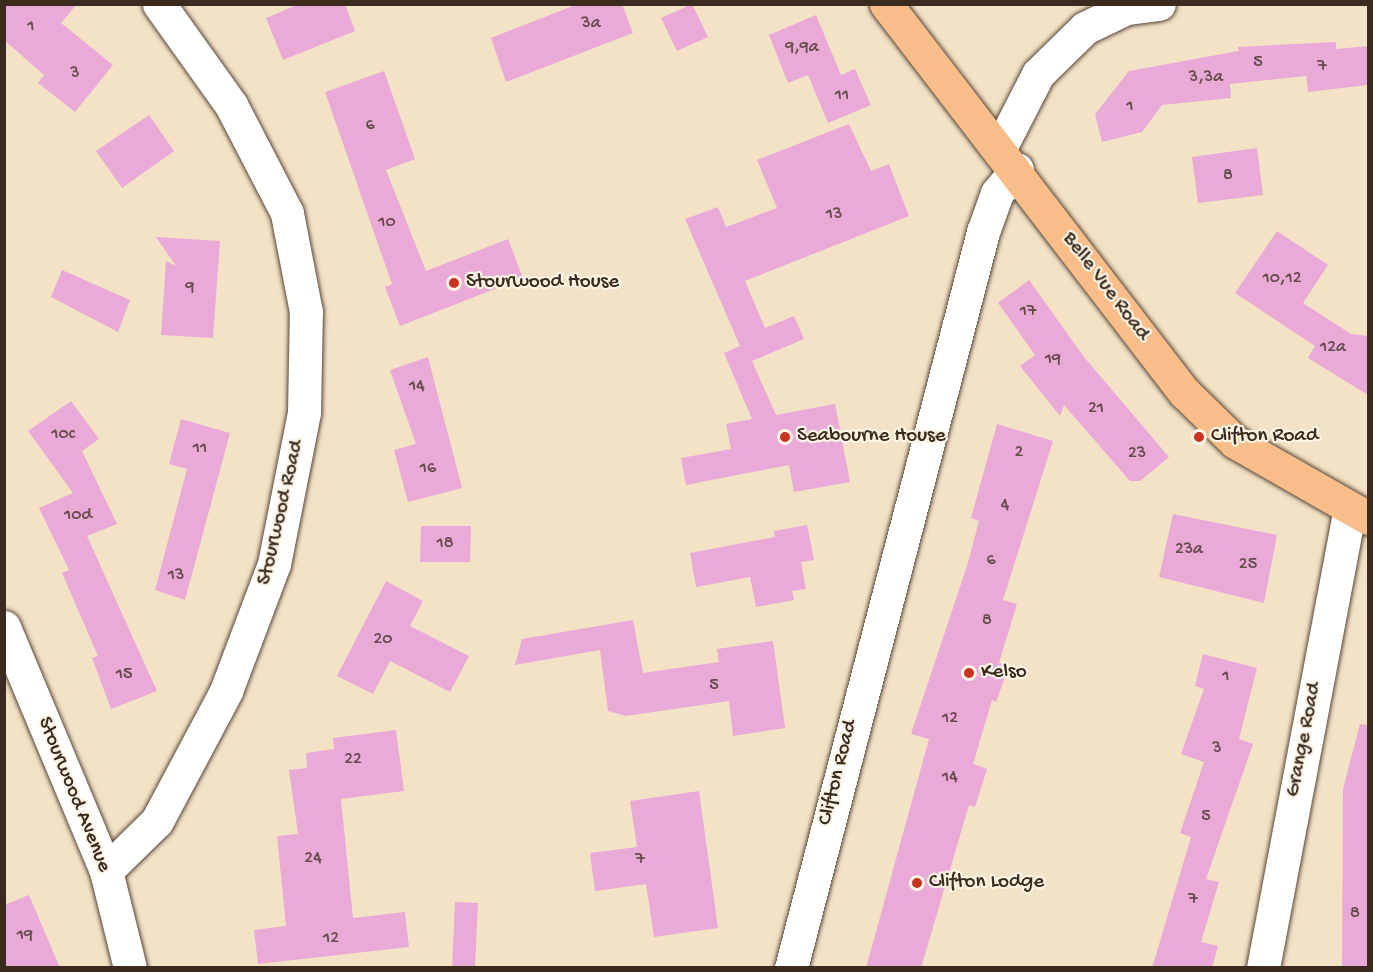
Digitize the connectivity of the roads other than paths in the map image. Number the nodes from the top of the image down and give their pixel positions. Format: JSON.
{"nodes":[{"id":1,"x":159,"y":4,"type":"edge"},
{"id":2,"x":886,"y":4,"type":"edge"},
{"id":3,"x":1159,"y":4,"type":"edge"},
{"id":4,"x":1008,"y":158,"type":"junction"},
{"id":5,"x":1359,"y":515,"type":"edge"},
{"id":6,"x":4,"y":627,"type":"edge"},
{"id":7,"x":106,"y":872,"type":"junction"},
{"id":8,"x":130,"y":968,"type":"edge"},
{"id":9,"x":791,"y":968,"type":"edge"},
{"id":10,"x":1263,"y":968,"type":"edge"}],
"edges":[{"from":1,"to":7,"type":"street","name":"Stourwood Road"},
{"from":2,"to":4,"type":"main road","name":"Belle Vue Road"},
{"from":3,"to":4,"type":"street","name":"Clifton Road"},
{"from":4,"to":5,"type":"main road","name":"Belle Vue Road"},
{"from":4,"to":9,"type":"street","name":"Clifton Road"},
{"from":5,"to":10,"type":"street","name":"Grange Road"},
{"from":6,"to":7,"type":"street","name":"Stourwood Avenue"},
{"from":7,"to":8,"type":"street","name":"Stourwood Avenue"}]}
